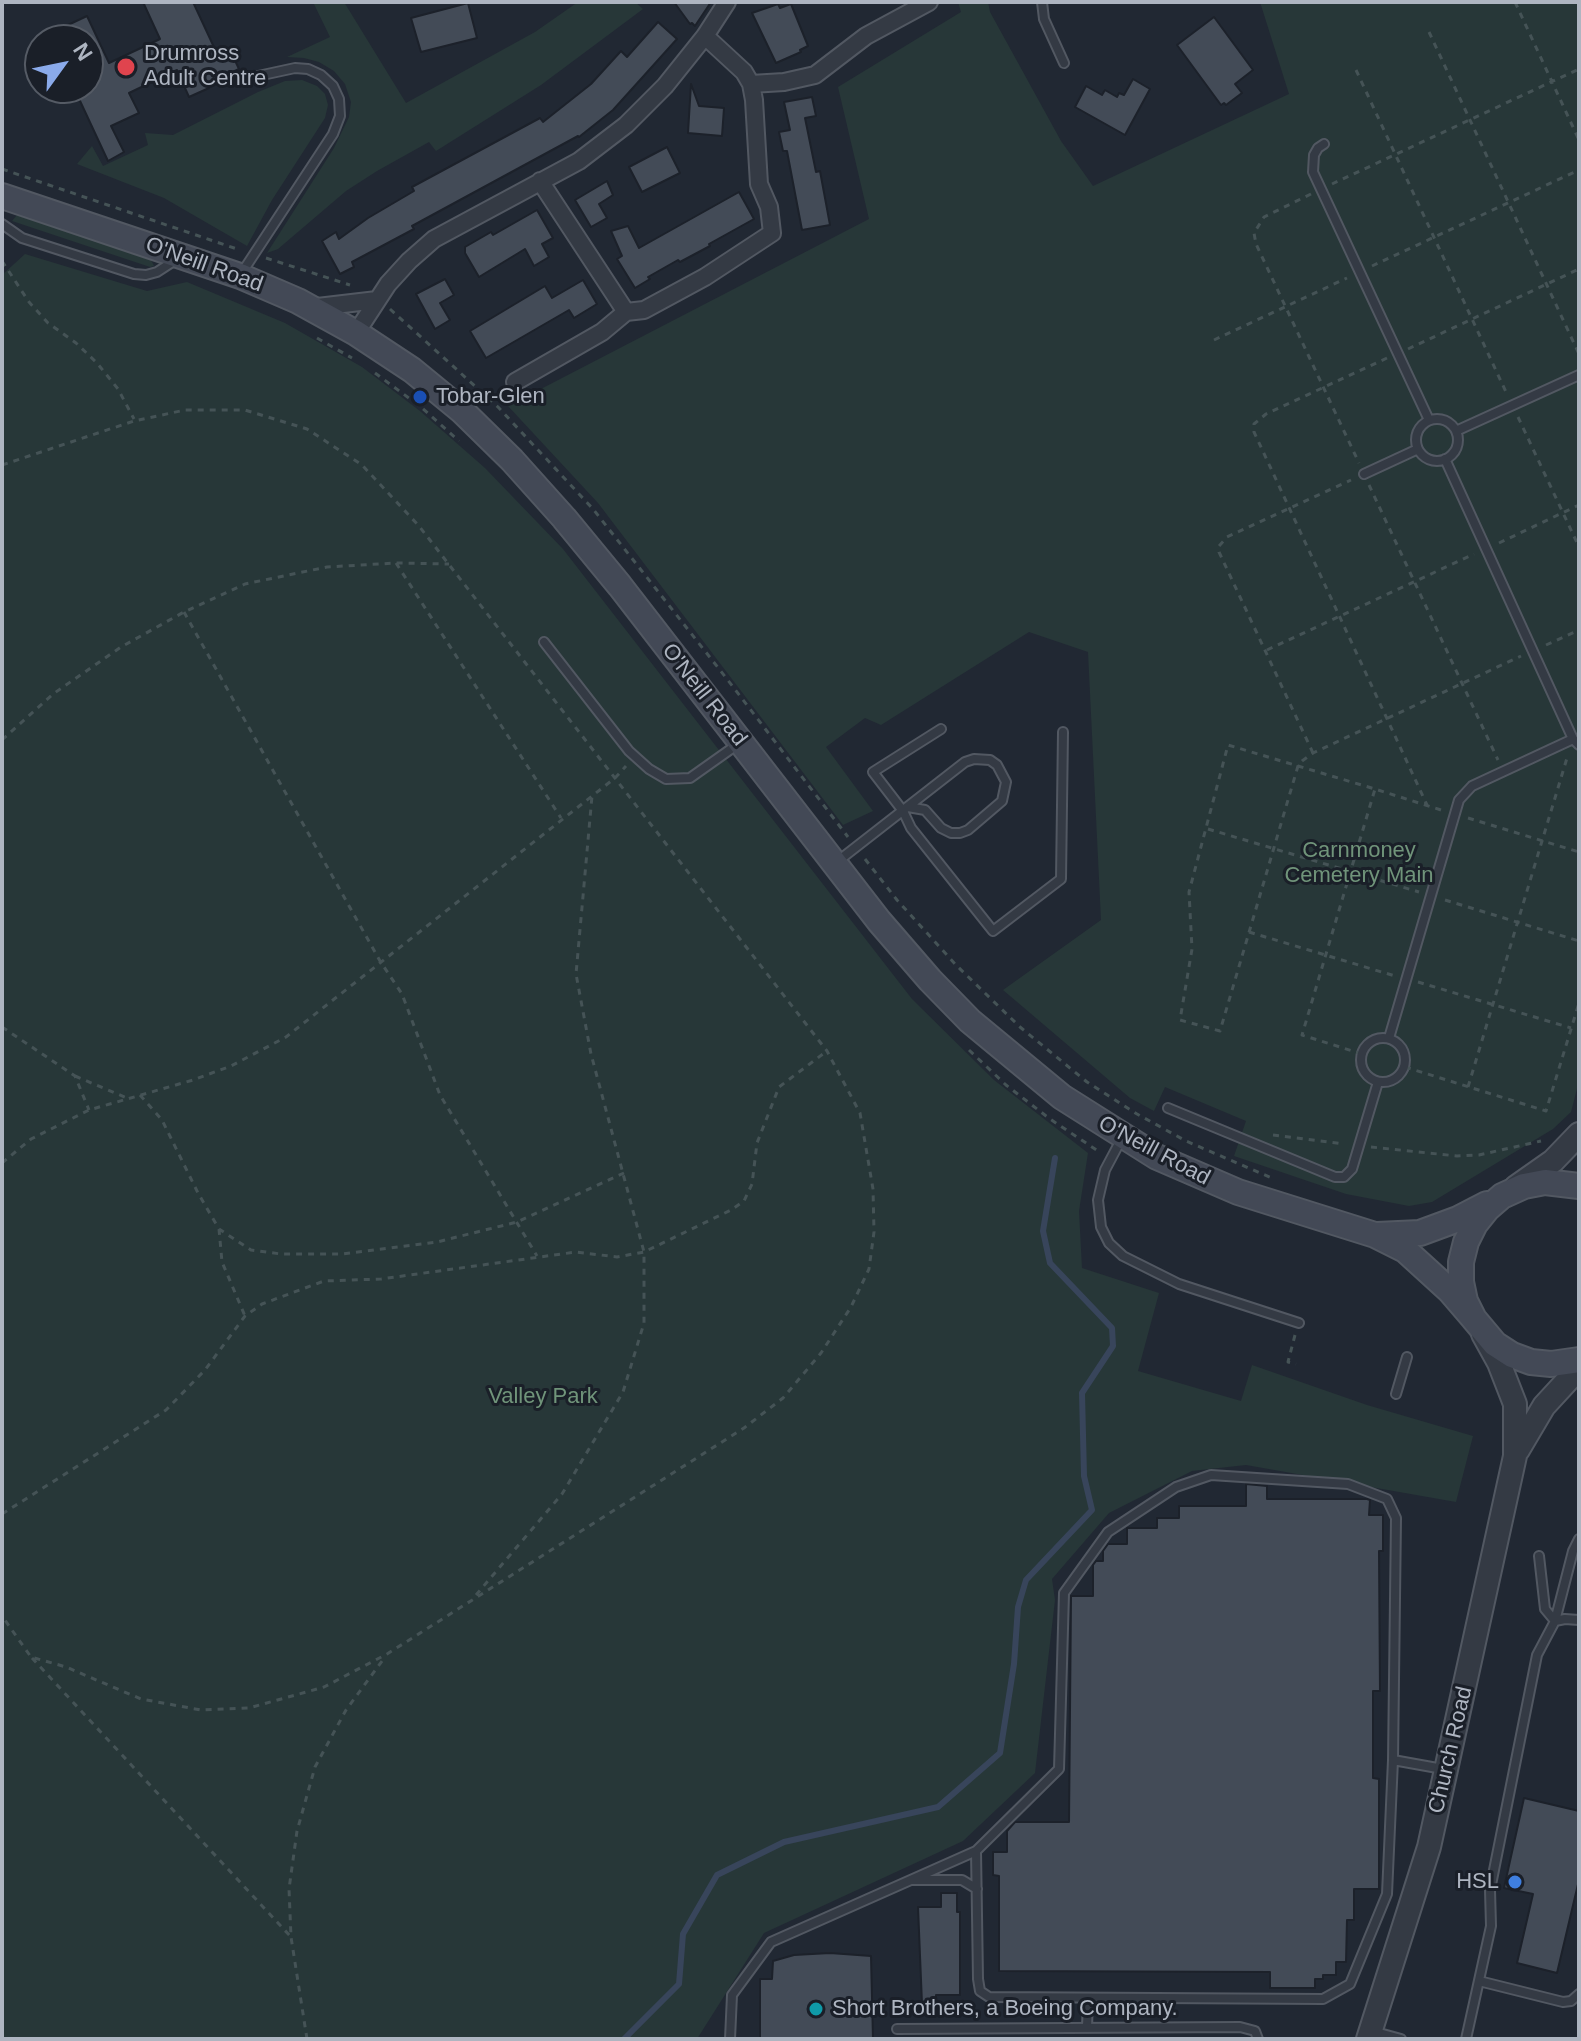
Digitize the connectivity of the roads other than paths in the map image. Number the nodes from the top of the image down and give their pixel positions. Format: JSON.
{"nodes":[{"id":1,"x":727,"y":2,"type":"edge"},
{"id":2,"x":929,"y":2,"type":"edge"},
{"id":3,"x":1042,"y":2,"type":"edge"},
{"id":4,"x":705,"y":36,"type":"junction"},
{"id":5,"x":1064,"y":63,"type":"dead end"},
{"id":6,"x":258,"y":76,"type":"dead end"},
{"id":7,"x":751,"y":84,"type":"junction"},
{"id":8,"x":1324,"y":144,"type":"dead end"},
{"id":9,"x":540,"y":181,"type":"junction"},
{"id":10,"x":2,"y":196,"type":"edge"},
{"id":11,"x":2,"y":224,"type":"edge"},
{"id":12,"x":181,"y":256,"type":"junction"},
{"id":13,"x":240,"y":276,"type":"junction"},
{"id":14,"x":377,"y":300,"type":"junction"},
{"id":15,"x":309,"y":308,"type":"junction"},
{"id":16,"x":626,"y":312,"type":"junction"},
{"id":17,"x":356,"y":333,"type":"junction"},
{"id":18,"x":1579,"y":375,"type":"edge"},
{"id":19,"x":515,"y":382,"type":"dead end"},
{"id":20,"x":1429,"y":420,"type":"junction"},
{"id":21,"x":1456,"y":431,"type":"junction"},
{"id":22,"x":1418,"y":449,"type":"junction"},
{"id":23,"x":1445,"y":459,"type":"junction"},
{"id":24,"x":1364,"y":474,"type":"road end"},
{"id":25,"x":544,"y":642,"type":"dead end"},
{"id":26,"x":941,"y":729,"type":"dead end"},
{"id":27,"x":1063,"y":732,"type":"dead end"},
{"id":28,"x":740,"y":742,"type":"junction"},
{"id":29,"x":1576,"y":742,"type":"edge"},
{"id":30,"x":905,"y":809,"type":"junction"},
{"id":31,"x":834,"y":864,"type":"junction"},
{"id":32,"x":1389,"y":1038,"type":"junction"},
{"id":33,"x":1378,"y":1082,"type":"junction"},
{"id":34,"x":1168,"y":1108,"type":"dead end"},
{"id":35,"x":1579,"y":1134,"type":"edge"},
{"id":36,"x":1117,"y":1148,"type":"junction"},
{"id":37,"x":1579,"y":1186,"type":"edge"},
{"id":38,"x":1504,"y":1195,"type":"junction"},
{"id":39,"x":1375,"y":1235,"type":"junction"},
{"id":40,"x":1299,"y":1323,"type":"road end"},
{"id":41,"x":1477,"y":1325,"type":"junction"},
{"id":42,"x":1407,"y":1357,"type":"dead end"},
{"id":43,"x":1579,"y":1360,"type":"edge"},
{"id":44,"x":1579,"y":1368,"type":"edge"},
{"id":45,"x":1396,"y":1394,"type":"dead end"},
{"id":46,"x":1515,"y":1456,"type":"junction"},
{"id":47,"x":1579,"y":1539,"type":"edge"},
{"id":48,"x":1539,"y":1556,"type":"dead end"},
{"id":49,"x":1579,"y":1620,"type":"edge"},
{"id":50,"x":1555,"y":1621,"type":"junction"},
{"id":51,"x":1393,"y":1760,"type":"junction"},
{"id":52,"x":1447,"y":1770,"type":"junction"},
{"id":53,"x":976,"y":1851,"type":"junction"},
{"id":54,"x":908,"y":1880,"type":"junction"},
{"id":55,"x":977,"y":1889,"type":"junction"},
{"id":56,"x":1479,"y":1981,"type":"junction"},
{"id":57,"x":1579,"y":1994,"type":"edge"},
{"id":58,"x":1088,"y":1998,"type":"junction"},
{"id":59,"x":1087,"y":2028,"type":"junction"},
{"id":60,"x":897,"y":2029,"type":"dead end"},
{"id":61,"x":1370,"y":2035,"type":"edge"},
{"id":62,"x":730,"y":2039,"type":"edge"},
{"id":63,"x":1258,"y":2039,"type":"edge"},
{"id":64,"x":1401,"y":2039,"type":"edge"},
{"id":65,"x":1466,"y":2039,"type":"edge"}],
"edges":[{"from":1,"to":4,"type":"street"},
{"from":2,"to":7,"type":"street"},
{"from":3,"to":5,"type":"lane"},
{"from":4,"to":7,"type":"street"},
{"from":4,"to":9,"type":"street"},
{"from":6,"to":13,"type":"lane"},
{"from":7,"to":16,"type":"street"},
{"from":8,"to":20,"type":"lane"},
{"from":9,"to":14,"type":"street"},
{"from":9,"to":16,"type":"street"},
{"from":10,"to":12,"type":"main road","name":"O'Neill Road"},
{"from":11,"to":12,"type":"lane"},
{"from":12,"to":13,"type":"main road","name":"O'Neill Road"},
{"from":13,"to":15,"type":"main road","name":"O'Neill Road"},
{"from":14,"to":15,"type":"street"},
{"from":14,"to":17,"type":"street"},
{"from":15,"to":17,"type":"main road","name":"O'Neill Road"},
{"from":16,"to":19,"type":"street"},
{"from":17,"to":28,"type":"main road","name":"O'Neill Road"},
{"from":18,"to":21,"type":"lane"},
{"from":20,"to":21,"type":"lane"},
{"from":20,"to":22,"type":"lane"},
{"from":21,"to":23,"type":"lane"},
{"from":22,"to":23,"type":"lane"},
{"from":22,"to":24,"type":"lane"},
{"from":23,"to":29,"type":"lane"},
{"from":25,"to":28,"type":"lane"},
{"from":26,"to":30,"type":"lane"},
{"from":27,"to":30,"type":"lane"},
{"from":28,"to":31,"type":"main road","name":"O'Neill Road"},
{"from":29,"to":32,"type":"lane"},
{"from":30,"to":30,"type":"lane"},
{"from":30,"to":31,"type":"lane"},
{"from":31,"to":36,"type":"main road","name":"O'Neill Road"},
{"from":32,"to":33,"type":"lane"},
{"from":32,"to":33,"type":"lane"},
{"from":33,"to":34,"type":"lane"},
{"from":35,"to":38,"type":"street"},
{"from":36,"to":39,"type":"main road","name":"O'Neill Road"},
{"from":36,"to":40,"type":"lane"},
{"from":37,"to":38,"type":"main road","name":"O'Neill Road"},
{"from":38,"to":39,"type":"main road","name":"O'Neill Road"},
{"from":38,"to":41,"type":"main road"},
{"from":39,"to":41,"type":"main road","name":"O'Neill Road"},
{"from":41,"to":43,"type":"main road","name":"O'Neill Road"},
{"from":41,"to":46,"type":"street","name":"Church Road"},
{"from":42,"to":45,"type":"lane"},
{"from":44,"to":46,"type":"street","name":"Church Road"},
{"from":46,"to":52,"type":"street","name":"Church Road"},
{"from":47,"to":50,"type":"lane"},
{"from":48,"to":50,"type":"lane"},
{"from":49,"to":50,"type":"lane"},
{"from":50,"to":56,"type":"lane"},
{"from":51,"to":52,"type":"lane"},
{"from":51,"to":53,"type":"lane"},
{"from":51,"to":58,"type":"lane"},
{"from":52,"to":61,"type":"street","name":"Church Road"},
{"from":53,"to":54,"type":"lane"},
{"from":53,"to":55,"type":"lane"},
{"from":54,"to":55,"type":"lane"},
{"from":54,"to":62,"type":"lane"},
{"from":55,"to":58,"type":"lane"},
{"from":56,"to":57,"type":"lane"},
{"from":56,"to":65,"type":"lane"},
{"from":58,"to":59,"type":"lane"},
{"from":59,"to":60,"type":"lane"},
{"from":59,"to":63,"type":"lane"},
{"from":61,"to":64,"type":"lane"}]}
